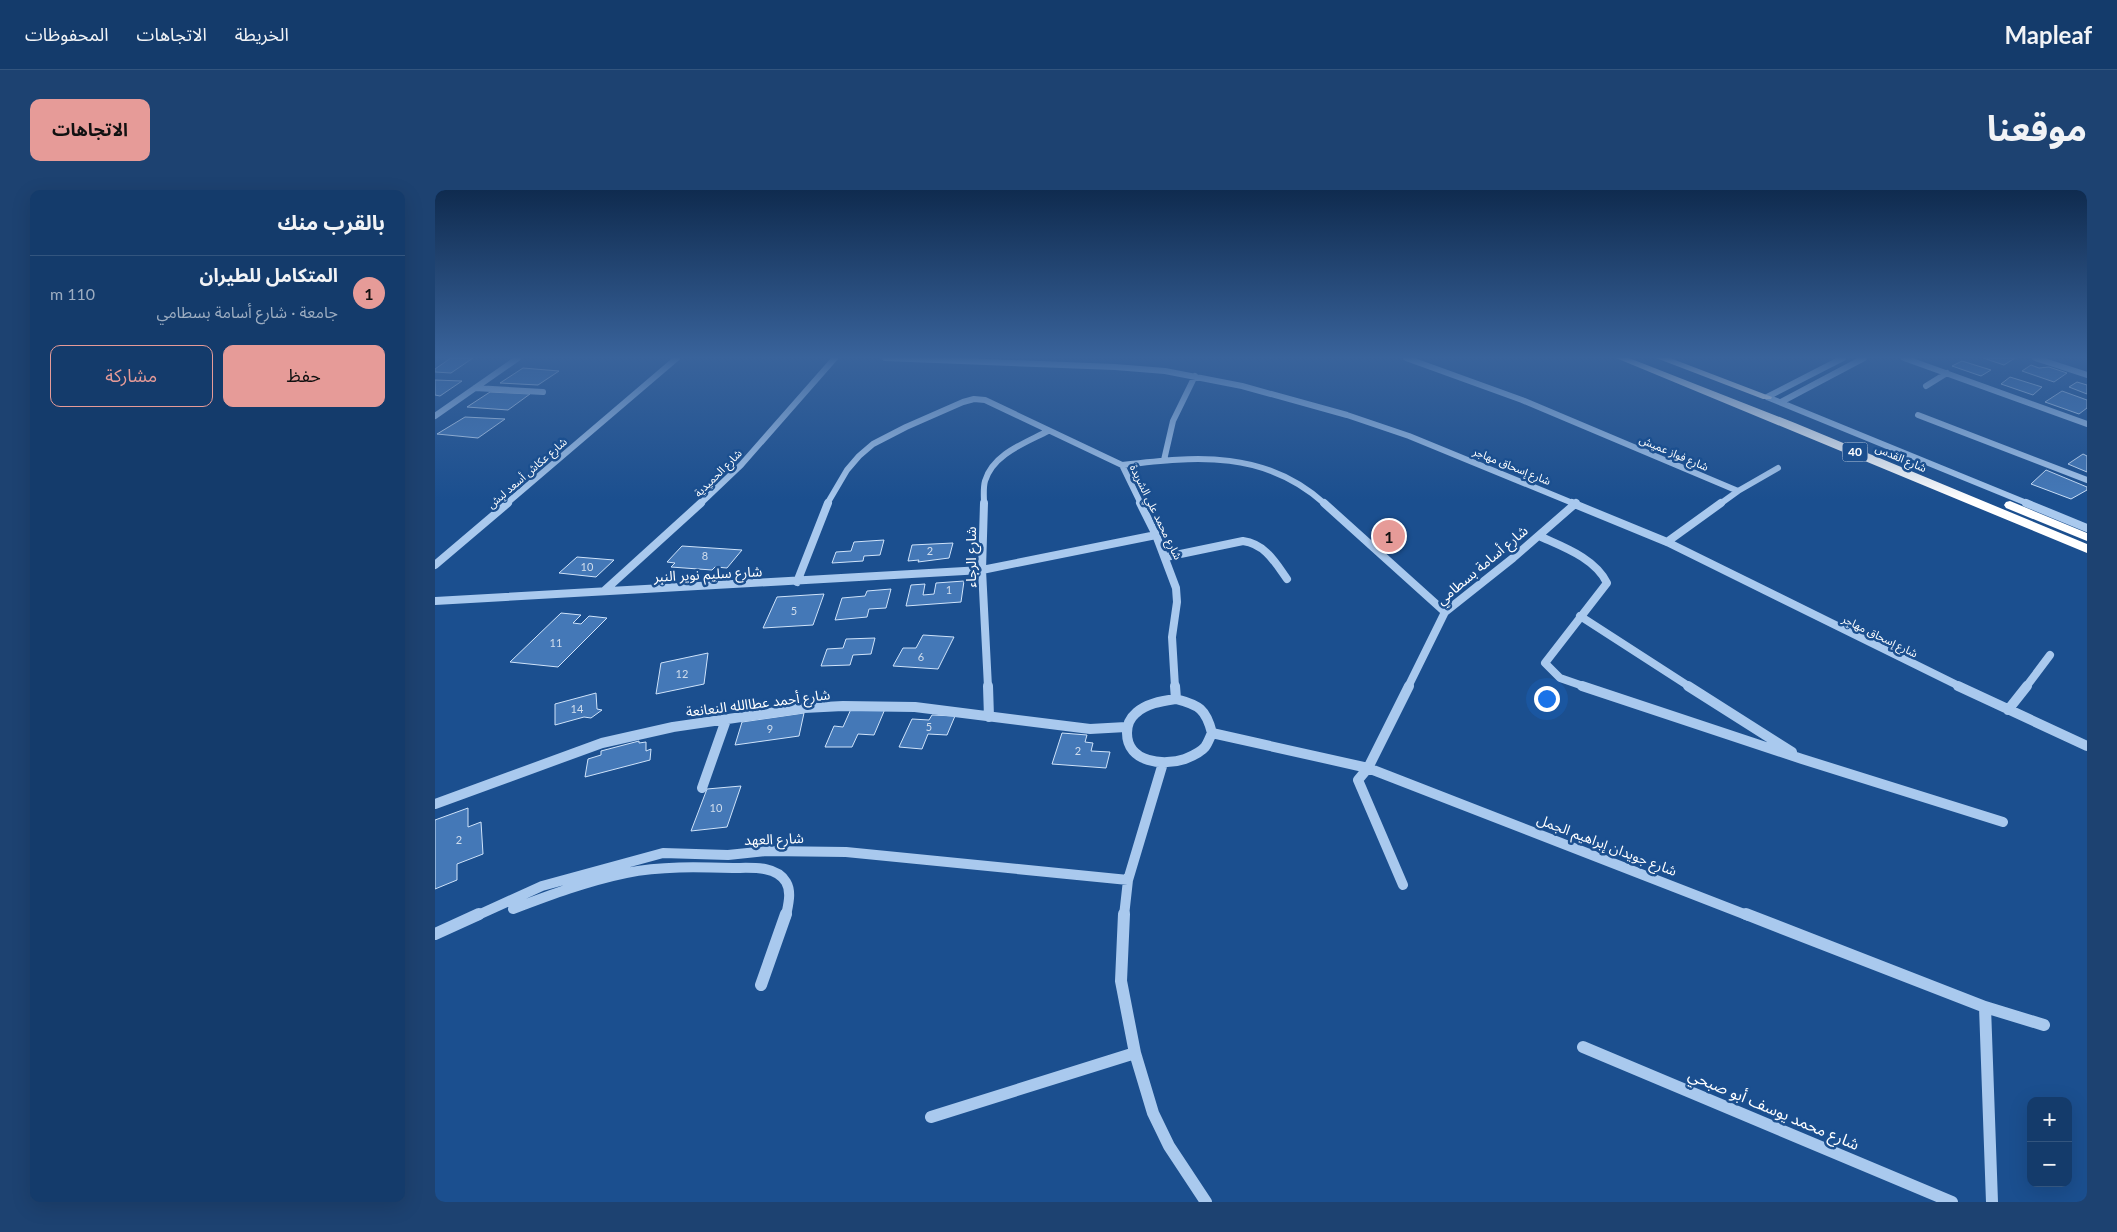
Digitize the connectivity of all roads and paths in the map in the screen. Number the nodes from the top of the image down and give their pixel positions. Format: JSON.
{"nodes":[{"id":1,"x":450,"y":405,"type":"edge"},
{"id":2,"x":622,"y":405,"type":"edge"},
{"id":3,"x":794,"y":405,"type":"edge"},
{"id":4,"x":956,"y":405,"type":"edge"},
{"id":5,"x":996,"y":405,"type":"edge"},
{"id":6,"x":1181,"y":405,"type":"edge"},
{"id":7,"x":1315,"y":405,"type":"edge"},
{"id":8,"x":1533,"y":405,"type":"edge"},
{"id":9,"x":1741,"y":405,"type":"edge"},
{"id":10,"x":1765,"y":405,"type":"edge"},
{"id":11,"x":1789,"y":405,"type":"edge"},
{"id":12,"x":2036,"y":405,"type":"edge"},
{"id":13,"x":1918,"y":415,"type":"dead end"},
{"id":14,"x":435,"y":416,"type":"edge"},
{"id":15,"x":2087,"y":416,"type":"edge"},
{"id":16,"x":2079,"y":421,"type":"junction"},
{"id":17,"x":2087,"y":424,"type":"edge"},
{"id":18,"x":1049,"y":431,"type":"junction"},
{"id":19,"x":1164,"y":460,"type":"junction"},
{"id":20,"x":1122,"y":465,"type":"junction"},
{"id":21,"x":1778,"y":468,"type":"dead end"},
{"id":22,"x":2087,"y":480,"type":"edge"},
{"id":23,"x":1738,"y":491,"type":"junction"},
{"id":24,"x":1576,"y":503,"type":"junction"},
{"id":25,"x":2087,"y":528,"type":"edge"},
{"id":26,"x":1156,"y":534,"type":"junction"},
{"id":27,"x":1539,"y":536,"type":"junction"},
{"id":28,"x":2087,"y":537,"type":"edge"},
{"id":29,"x":1667,"y":542,"type":"junction"},
{"id":30,"x":2087,"y":549,"type":"edge"},
{"id":31,"x":1166,"y":557,"type":"junction"},
{"id":32,"x":435,"y":565,"type":"edge"},
{"id":33,"x":982,"y":570,"type":"junction"},
{"id":34,"x":1287,"y":580,"type":"dead end"},
{"id":35,"x":797,"y":582,"type":"junction"},
{"id":36,"x":604,"y":591,"type":"junction"},
{"id":37,"x":435,"y":601,"type":"edge"},
{"id":38,"x":1445,"y":612,"type":"junction"},
{"id":39,"x":1580,"y":616,"type":"junction"},
{"id":40,"x":2050,"y":655,"type":"dead end"},
{"id":41,"x":1176,"y":699,"type":"junction"},
{"id":42,"x":2008,"y":710,"type":"junction"},
{"id":43,"x":989,"y":717,"type":"junction"},
{"id":44,"x":726,"y":720,"type":"junction"},
{"id":45,"x":1126,"y":727,"type":"junction"},
{"id":46,"x":1212,"y":733,"type":"junction"},
{"id":47,"x":2087,"y":746,"type":"edge"},
{"id":48,"x":1802,"y":759,"type":"junction"},
{"id":49,"x":1163,"y":763,"type":"junction"},
{"id":50,"x":1368,"y":768,"type":"junction"},
{"id":51,"x":702,"y":788,"type":"dead end"},
{"id":52,"x":435,"y":804,"type":"edge"},
{"id":53,"x":2003,"y":822,"type":"dead end"},
{"id":54,"x":693,"y":853,"type":"junction"},
{"id":55,"x":692,"y":869,"type":"junction"},
{"id":56,"x":1128,"y":880,"type":"junction"},
{"id":57,"x":1403,"y":885,"type":"dead end"},
{"id":58,"x":513,"y":909,"type":"dead end"},
{"id":59,"x":435,"y":934,"type":"edge"},
{"id":60,"x":761,"y":985,"type":"dead end"},
{"id":61,"x":1985,"y":1007,"type":"junction"},
{"id":62,"x":2045,"y":1025,"type":"dead end"},
{"id":63,"x":1583,"y":1047,"type":"dead end"},
{"id":64,"x":1135,"y":1053,"type":"junction"},
{"id":65,"x":931,"y":1117,"type":"dead end"},
{"id":66,"x":1206,"y":1202,"type":"edge"},
{"id":67,"x":1953,"y":1202,"type":"edge"},
{"id":68,"x":1992,"y":1202,"type":"edge"}],
"edges":[{"from":1,"to":14,"type":"street"},
{"from":2,"to":32,"type":"street","name":"شارع عكاش أسعد لبش"},
{"from":3,"to":36,"type":"street","name":"شارع الحميدية"},
{"from":4,"to":35,"type":"street","name":"شارع محمد علي الشريدة"},
{"from":5,"to":18,"type":"street","name":"شارع محمد علي الشريدة"},
{"from":6,"to":19,"type":"street"},
{"from":7,"to":24,"type":"street","name":"شارع إسحاق مهاجر"},
{"from":8,"to":23,"type":"street","name":"شارع فواز عميش"},
{"from":9,"to":30,"type":"highway","name":"شارع القدس","number":"40"},
{"from":10,"to":28,"type":"highway","name":"شارع القدس","number":"40"},
{"from":11,"to":25,"type":"street"},
{"from":12,"to":16,"type":"street"},
{"from":13,"to":22,"type":"street"},
{"from":15,"to":16,"type":"street"},
{"from":16,"to":17,"type":"street"},
{"from":18,"to":20,"type":"street","name":"شارع محمد علي الشريدة"},
{"from":18,"to":33,"type":"street","name":"شارع الرجاء"},
{"from":19,"to":20,"type":"street"},
{"from":19,"to":38,"type":"street"},
{"from":20,"to":26,"type":"street","name":"شارع محمد علي الشريدة"},
{"from":21,"to":23,"type":"street"},
{"from":23,"to":29,"type":"street"},
{"from":24,"to":27,"type":"street","name":"شارع أسامة بسطامي"},
{"from":24,"to":29,"type":"street","name":"شارع إسحاق مهاجر"},
{"from":26,"to":31,"type":"street","name":"شارع محمد علي الشريدة"},
{"from":26,"to":33,"type":"street","name":"شارع سليم نوير النبر"},
{"from":27,"to":38,"type":"street","name":"شارع أسامة بسطامي"},
{"from":27,"to":39,"type":"street"},
{"from":29,"to":42,"type":"street","name":"شارع إسحاق مهاجر"},
{"from":31,"to":34,"type":"street"},
{"from":31,"to":41,"type":"street","name":"شارع محمد علي الشريدة"},
{"from":33,"to":35,"type":"street","name":"شارع سليم نوير النبر"},
{"from":33,"to":43,"type":"street","name":"شارع الرجاء"},
{"from":35,"to":36,"type":"street","name":"شارع سليم نوير النبر"},
{"from":36,"to":37,"type":"street","name":"شارع سليم نوير النبر"},
{"from":38,"to":50,"type":"street","name":"شارع أسامة بسطامي"},
{"from":39,"to":48,"type":"street"},
{"from":39,"to":48,"type":"street"},
{"from":40,"to":42,"type":"street"},
{"from":41,"to":45,"type":"street"},
{"from":41,"to":46,"type":"street"},
{"from":42,"to":47,"type":"street","name":"شارع إسحاق مهاجر"},
{"from":43,"to":44,"type":"street","name":"شارع أحمد عطاالله النعانعة"},
{"from":43,"to":45,"type":"street","name":"شارع أحمد عطاالله النعانعة"},
{"from":44,"to":51,"type":"street"},
{"from":44,"to":52,"type":"street","name":"شارع أحمد عطاالله النعانعة"},
{"from":45,"to":49,"type":"street"},
{"from":46,"to":49,"type":"street"},
{"from":46,"to":50,"type":"street","name":"شارع جويدان إبراهيم الجمل"},
{"from":48,"to":53,"type":"street"},
{"from":49,"to":56,"type":"street"},
{"from":50,"to":57,"type":"street","name":"شارع أسامة بسطامي"},
{"from":50,"to":61,"type":"street","name":"شارع جويدان إبراهيم الجمل"},
{"from":54,"to":55,"type":"street"},
{"from":54,"to":56,"type":"street","name":"شارع العهد"},
{"from":54,"to":59,"type":"street","name":"شارع العهد"},
{"from":55,"to":58,"type":"street"},
{"from":55,"to":60,"type":"street"},
{"from":56,"to":64,"type":"street"},
{"from":61,"to":62,"type":"street","name":"شارع جويدان إبراهيم الجمل"},
{"from":61,"to":68,"type":"street"},
{"from":63,"to":67,"type":"street","name":"شارع محمد يوسف أبو صبحي"},
{"from":64,"to":65,"type":"street"},
{"from":64,"to":66,"type":"street"}]}
